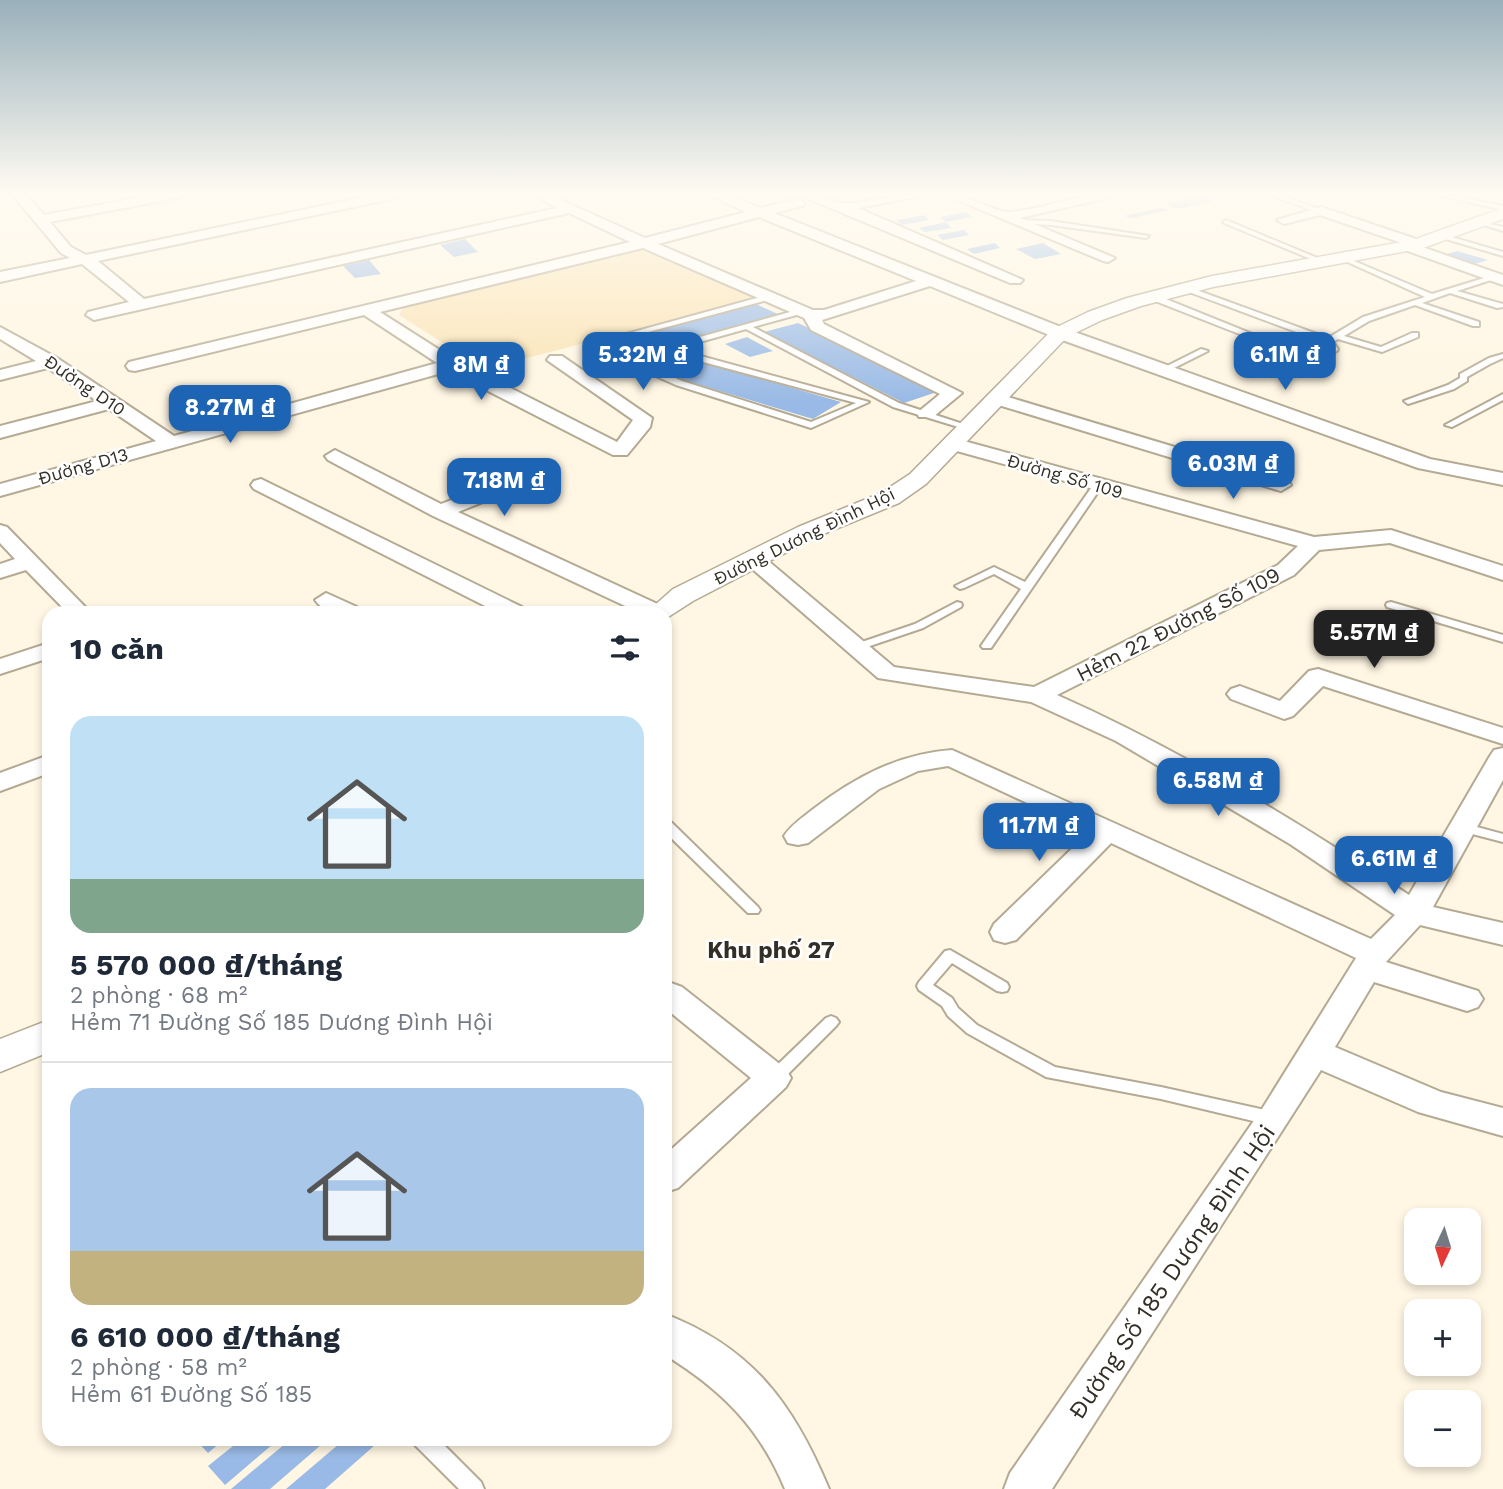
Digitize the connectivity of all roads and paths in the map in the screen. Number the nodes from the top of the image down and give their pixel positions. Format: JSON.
{"nodes":[{"id":1,"x":60,"y":263,"type":"edge"},
{"id":2,"x":92,"y":263,"type":"edge"},
{"id":3,"x":323,"y":263,"type":"edge"},
{"id":4,"x":560,"y":263,"type":"edge"},
{"id":5,"x":691,"y":263,"type":"edge"},
{"id":6,"x":886,"y":263,"type":"edge"},
{"id":7,"x":976,"y":263,"type":"edge"},
{"id":8,"x":1322,"y":263,"type":"edge"},
{"id":9,"x":1355,"y":263,"type":"edge"},
{"id":10,"x":1460,"y":263,"type":"edge"},
{"id":11,"x":0,"y":278,"type":"edge"},
{"id":12,"x":1497,"y":278,"type":"edge"},
{"id":13,"x":1015,"y":280,"type":"dead end"},
{"id":14,"x":930,"y":281,"type":"junction"},
{"id":15,"x":1185,"y":289,"type":"junction"},
{"id":16,"x":1450,"y":291,"type":"junction"},
{"id":17,"x":768,"y":297,"type":"junction"},
{"id":18,"x":1432,"y":297,"type":"junction"},
{"id":19,"x":1153,"y":298,"type":"junction"},
{"id":20,"x":1413,"y":302,"type":"junction"},
{"id":21,"x":140,"y":304,"type":"junction"},
{"id":22,"x":1500,"y":306,"type":"dead end"},
{"id":23,"x":368,"y":310,"type":"junction"},
{"id":24,"x":806,"y":313,"type":"junction"},
{"id":25,"x":94,"y":315,"type":"dead end"},
{"id":26,"x":1476,"y":324,"type":"dead end"},
{"id":27,"x":748,"y":327,"type":"junction"},
{"id":28,"x":0,"y":332,"type":"edge"},
{"id":29,"x":1060,"y":333,"type":"junction"},
{"id":30,"x":1415,"y":335,"type":"dead end"},
{"id":31,"x":1338,"y":336,"type":"junction"},
{"id":32,"x":1329,"y":341,"type":"junction"},
{"id":33,"x":667,"y":349,"type":"junction"},
{"id":34,"x":1204,"y":351,"type":"dead end"},
{"id":35,"x":1243,"y":352,"type":"dead end"},
{"id":36,"x":1503,"y":356,"type":"edge"},
{"id":37,"x":556,"y":360,"type":"dead end"},
{"id":38,"x":627,"y":360,"type":"junction"},
{"id":39,"x":51,"y":362,"type":"junction"},
{"id":40,"x":1301,"y":363,"type":"dead end"},
{"id":41,"x":451,"y":365,"type":"junction"},
{"id":42,"x":135,"y":366,"type":"dead end"},
{"id":43,"x":1165,"y":369,"type":"junction"},
{"id":44,"x":0,"y":375,"type":"edge"},
{"id":45,"x":1503,"y":397,"type":"edge"},
{"id":46,"x":998,"y":398,"type":"junction"},
{"id":47,"x":1408,"y":401,"type":"dead end"},
{"id":48,"x":865,"y":402,"type":"junction"},
{"id":49,"x":112,"y":403,"type":"junction"},
{"id":50,"x":896,"y":405,"type":"junction"},
{"id":51,"x":926,"y":414,"type":"junction"},
{"id":52,"x":1449,"y":425,"type":"dead end"},
{"id":53,"x":0,"y":432,"type":"edge"},
{"id":54,"x":960,"y":435,"type":"junction"},
{"id":55,"x":169,"y":441,"type":"junction"},
{"id":56,"x":335,"y":456,"type":"dead end"},
{"id":57,"x":538,"y":473,"type":"dead end"},
{"id":58,"x":1503,"y":479,"type":"edge"},
{"id":59,"x":261,"y":485,"type":"dead end"},
{"id":60,"x":1282,"y":485,"type":"dead end"},
{"id":61,"x":1097,"y":486,"type":"junction"},
{"id":62,"x":0,"y":491,"type":"edge"},
{"id":63,"x":440,"y":512,"type":"junction"},
{"id":64,"x":0,"y":531,"type":"edge"},
{"id":65,"x":1313,"y":544,"type":"junction"},
{"id":66,"x":753,"y":559,"type":"junction"},
{"id":67,"x":29,"y":562,"type":"junction"},
{"id":68,"x":0,"y":571,"type":"edge"},
{"id":69,"x":1503,"y":573,"type":"edge"},
{"id":70,"x":960,"y":586,"type":"dead end"},
{"id":71,"x":1028,"y":588,"type":"junction"},
{"id":72,"x":326,"y":600,"type":"dead end"},
{"id":73,"x":957,"y":605,"type":"dead end"},
{"id":74,"x":1391,"y":605,"type":"dead end"},
{"id":75,"x":73,"y":606,"type":"edge"},
{"id":76,"x":338,"y":606,"type":"edge"},
{"id":77,"x":502,"y":606,"type":"edge"},
{"id":78,"x":646,"y":606,"type":"edge"},
{"id":79,"x":667,"y":606,"type":"edge"},
{"id":80,"x":1503,"y":639,"type":"edge"},
{"id":81,"x":986,"y":646,"type":"dead end"},
{"id":82,"x":857,"y":647,"type":"junction"},
{"id":83,"x":42,"y":652,"type":"edge"},
{"id":84,"x":0,"y":667,"type":"edge"},
{"id":85,"x":1240,"y":694,"type":"dead end"},
{"id":86,"x":1037,"y":695,"type":"junction"},
{"id":87,"x":1503,"y":736,"type":"edge"},
{"id":88,"x":1503,"y":756,"type":"edge"},
{"id":89,"x":42,"y":766,"type":"edge"},
{"id":90,"x":0,"y":783,"type":"edge"},
{"id":91,"x":1462,"y":827,"type":"junction"},
{"id":92,"x":1108,"y":830,"type":"junction"},
{"id":93,"x":672,"y":831,"type":"edge"},
{"id":94,"x":798,"y":835,"type":"dead end"},
{"id":95,"x":1503,"y":838,"type":"edge"},
{"id":96,"x":754,"y":910,"type":"dead end"},
{"id":97,"x":1413,"y":913,"type":"junction"},
{"id":98,"x":1005,"y":932,"type":"dead end"},
{"id":99,"x":1503,"y":934,"type":"edge"},
{"id":100,"x":1371,"y":961,"type":"junction"},
{"id":101,"x":1002,"y":987,"type":"dead end"},
{"id":102,"x":672,"y":996,"type":"edge"},
{"id":103,"x":1467,"y":999,"type":"dead end"},
{"id":104,"x":831,"y":1023,"type":"dead end"},
{"id":105,"x":42,"y":1038,"type":"edge"},
{"id":106,"x":1315,"y":1052,"type":"junction"},
{"id":107,"x":0,"y":1056,"type":"edge"},
{"id":108,"x":774,"y":1079,"type":"junction"},
{"id":109,"x":1274,"y":1119,"type":"junction"},
{"id":110,"x":1503,"y":1122,"type":"edge"},
{"id":111,"x":672,"y":1171,"type":"edge"},
{"id":112,"x":672,"y":1337,"type":"edge"},
{"id":113,"x":430,"y":1446,"type":"edge"},
{"id":114,"x":474,"y":1489,"type":"edge"},
{"id":115,"x":807,"y":1489,"type":"edge"},
{"id":116,"x":1026,"y":1489,"type":"edge"}],
"edges":[{"from":1,"to":11,"type":"street"},
{"from":2,"to":21,"type":"street"},
{"from":3,"to":21,"type":"street"},
{"from":4,"to":23,"type":"street"},
{"from":5,"to":17,"type":"street"},
{"from":6,"to":14,"type":"street"},
{"from":7,"to":13,"type":"street"},
{"from":8,"to":15,"type":"street"},
{"from":9,"to":18,"type":"lane"},
{"from":10,"to":12,"type":"street"},
{"from":12,"to":16,"type":"lane"},
{"from":14,"to":24,"type":"street"},
{"from":14,"to":29,"type":"street"},
{"from":15,"to":19,"type":"street"},
{"from":15,"to":32,"type":"lane"},
{"from":16,"to":18,"type":"lane"},
{"from":16,"to":22,"type":"lane"},
{"from":17,"to":24,"type":"street"},
{"from":17,"to":38,"type":"lane"},
{"from":18,"to":20,"type":"lane"},
{"from":19,"to":29,"type":"street"},
{"from":19,"to":35,"type":"lane"},
{"from":20,"to":26,"type":"lane"},
{"from":20,"to":31,"type":"lane"},
{"from":21,"to":25,"type":"street"},
{"from":23,"to":41,"type":"street"},
{"from":23,"to":42,"type":"street"},
{"from":24,"to":27,"type":"lane"},
{"from":24,"to":51,"type":"street"},
{"from":27,"to":33,"type":"lane"},
{"from":27,"to":50,"type":"lane"},
{"from":28,"to":39,"type":"street","name":"Đường D10"},
{"from":29,"to":43,"type":"street"},
{"from":29,"to":46,"type":"street","name":"Đường Dương Đình Hội"},
{"from":30,"to":31,"type":"lane"},
{"from":31,"to":32,"type":"lane"},
{"from":32,"to":40,"type":"lane"},
{"from":33,"to":38,"type":"lane"},
{"from":33,"to":48,"type":"lane"},
{"from":34,"to":43,"type":"lane"},
{"from":36,"to":47,"type":"lane"},
{"from":37,"to":41,"type":"street"},
{"from":38,"to":48,"type":"lane"},
{"from":39,"to":44,"type":"street"},
{"from":39,"to":49,"type":"street","name":"Đường D10"},
{"from":41,"to":55,"type":"street","name":"Đường D13"},
{"from":43,"to":58,"type":"street"},
{"from":45,"to":52,"type":"lane"},
{"from":46,"to":54,"type":"street","name":"Đường Dương Đình Hội"},
{"from":46,"to":60,"type":"street"},
{"from":48,"to":50,"type":"lane"},
{"from":49,"to":53,"type":"street"},
{"from":49,"to":55,"type":"street","name":"Đường D10"},
{"from":50,"to":51,"type":"lane"},
{"from":51,"to":54,"type":"lane"},
{"from":54,"to":61,"type":"street","name":"Đường Số 109"},
{"from":54,"to":66,"type":"street","name":"Đường Dương Đình Hội"},
{"from":55,"to":62,"type":"street","name":"Đường D13"},
{"from":56,"to":63,"type":"street"},
{"from":57,"to":63,"type":"street"},
{"from":59,"to":77,"type":"street"},
{"from":61,"to":65,"type":"street","name":"Đường Số 109"},
{"from":61,"to":71,"type":"lane"},
{"from":63,"to":78,"type":"street"},
{"from":64,"to":67,"type":"street"},
{"from":65,"to":69,"type":"street","name":"Đường Số 109"},
{"from":65,"to":86,"type":"street","name":"Hẻm 22 Đường Số 109"},
{"from":66,"to":79,"type":"street","name":"Đường Dương Đình Hội"},
{"from":66,"to":82,"type":"street"},
{"from":67,"to":68,"type":"street"},
{"from":67,"to":75,"type":"street"},
{"from":70,"to":71,"type":"lane"},
{"from":71,"to":81,"type":"lane"},
{"from":72,"to":76,"type":"street"},
{"from":73,"to":82,"type":"lane"},
{"from":74,"to":80,"type":"lane"},
{"from":82,"to":86,"type":"street"},
{"from":83,"to":84,"type":"street"},
{"from":85,"to":87,"type":"street"},
{"from":86,"to":97,"type":"street"},
{"from":88,"to":91,"type":"street","name":"Đường Số 185 Dương Đình Hội"},
{"from":89,"to":90,"type":"street"},
{"from":91,"to":95,"type":"lane"},
{"from":91,"to":97,"type":"street","name":"Đường Số 185 Dương Đình Hội"},
{"from":92,"to":94,"type":"street"},
{"from":92,"to":98,"type":"street"},
{"from":92,"to":100,"type":"street"},
{"from":93,"to":96,"type":"lane"},
{"from":97,"to":99,"type":"street"},
{"from":97,"to":100,"type":"street","name":"Đường Số 185 Dương Đình Hội"},
{"from":100,"to":103,"type":"street"},
{"from":100,"to":106,"type":"street","name":"Đường Số 185 Dương Đình Hội"},
{"from":101,"to":109,"type":"lane"},
{"from":102,"to":108,"type":"street"},
{"from":104,"to":108,"type":"lane"},
{"from":105,"to":107,"type":"street"},
{"from":106,"to":109,"type":"street","name":"Đường Số 185 Dương Đình Hội"},
{"from":106,"to":110,"type":"street"},
{"from":108,"to":111,"type":"street"},
{"from":109,"to":116,"type":"street","name":"Đường Số 185 Dương Đình Hội"},
{"from":112,"to":115,"type":"street"},
{"from":113,"to":114,"type":"lane"}]}
